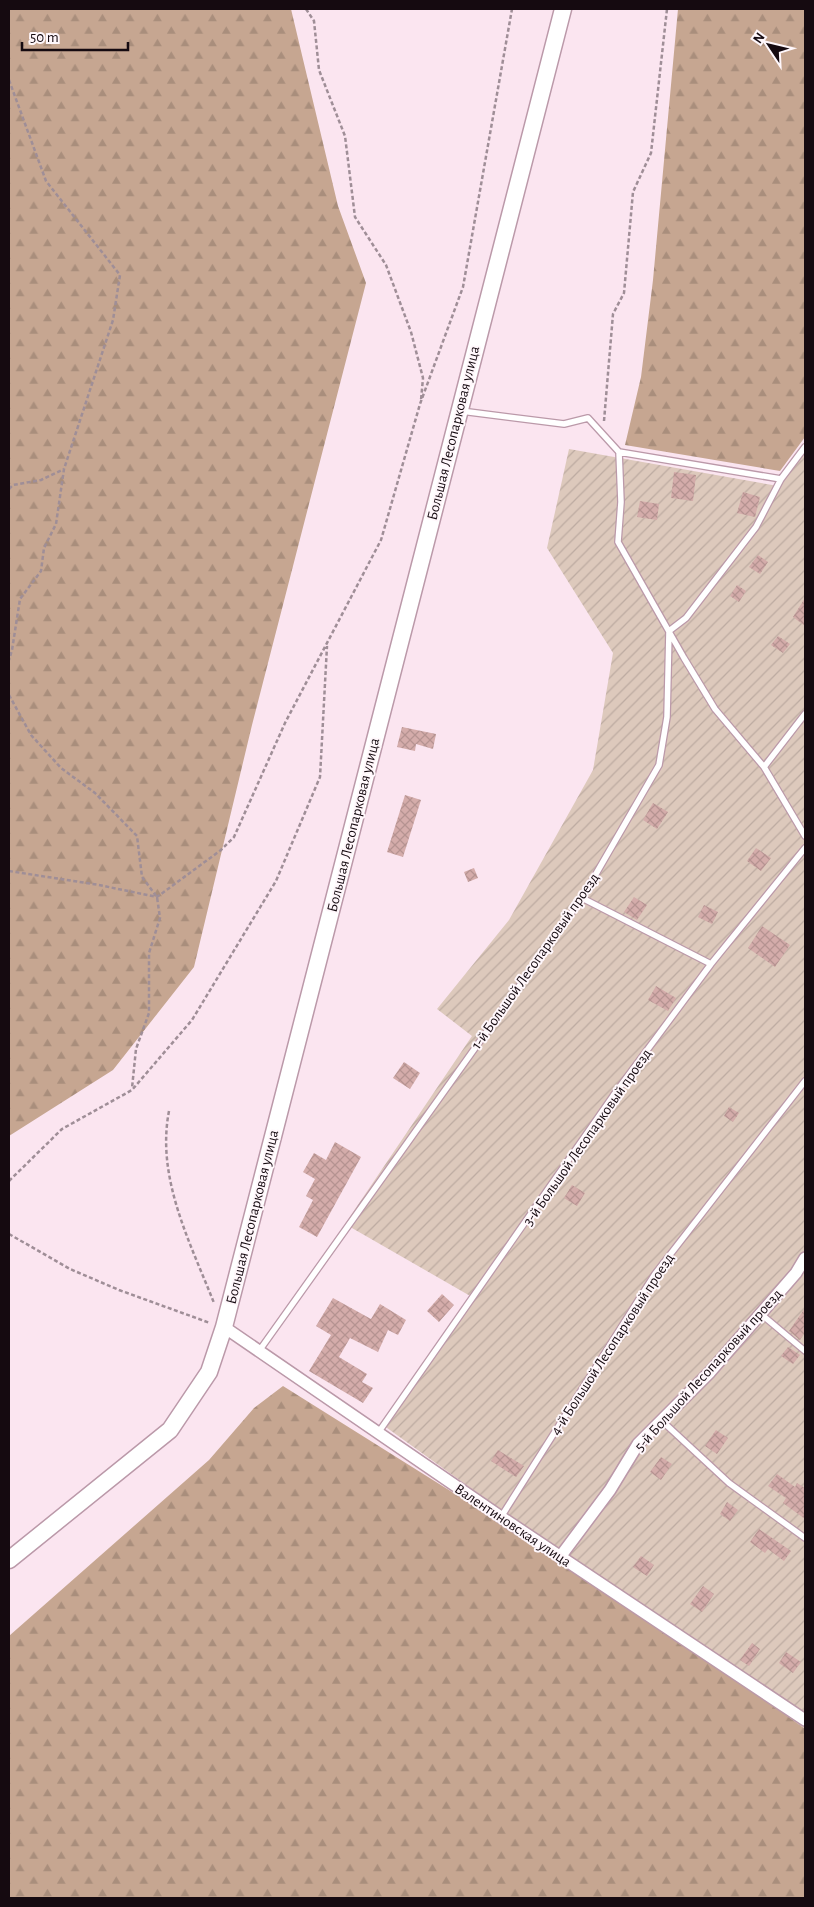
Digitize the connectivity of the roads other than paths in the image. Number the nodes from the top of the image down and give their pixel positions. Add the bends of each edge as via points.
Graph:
1 (563, 9) edge
2 (458, 410) junction
3 (805, 447) edge
4 (619, 452) junction
5 (782, 479) junction
6 (669, 631) junction
7 (805, 714) edge
8 (764, 767) junction
9 (805, 836) edge
10 (805, 848) edge
11 (582, 898) junction
12 (711, 964) junction
13 (805, 1081) edge
14 (805, 1258) edge
15 (760, 1314) junction
16 (224, 1328) junction
17 (258, 1351) junction
18 (805, 1351) edge
19 (661, 1420) junction
20 (378, 1434) junction
21 (501, 1518) junction
22 (805, 1538) edge
23 (560, 1557) junction
24 (9, 1560) edge
25 (805, 1720) edge

1 - 2 main road, Большая Лесопарковая улица
2 - 4 lane via 564,424 588,418
2 - 16 main road, Большая Лесопарковая улица
3 - 5 lane
4 - 5 lane
4 - 6 lane via 622,502 618,542
5 - 6 lane via 756,527 686,618
6 - 8 lane via 716,709
6 - 11 lane, 1-й Большой Лесопарковый проезд via 667,717 660,765
7 - 8 lane
8 - 9 lane
10 - 12 lane, 3-й Большой Лесопарковый проезд
11 - 12 lane
11 - 17 lane, 1-й Большой Лесопарковый проезд
12 - 20 lane, 3-й Большой Лесопарковый проезд via 613,1096
13 - 21 lane, 4-й Большой Лесопарковый проезд via 654,1274
14 - 15 street, 5-й Большой Лесопарковый проезд
15 - 18 lane
15 - 19 street, 5-й Большой Лесопарковый проезд via 710,1372
16 - 17 street, Валентиновская улица
16 - 24 main road, Большая Лесопарковая улица via 209,1372 170,1430
17 - 20 street, Валентиновская улица
19 - 22 lane via 728,1483
19 - 23 street, 5-й Большой Лесопарковый проезд via 638,1444 610,1490
20 - 21 street, Валентиновская улица
21 - 23 street, Валентиновская улица
23 - 25 street, Валентиновская улица

